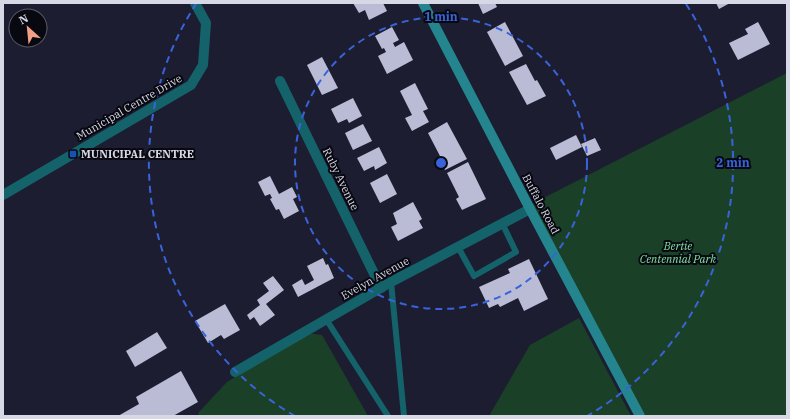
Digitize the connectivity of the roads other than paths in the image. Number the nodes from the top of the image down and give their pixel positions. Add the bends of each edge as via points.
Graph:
1 (195, 3) edge
2 (423, 3) edge
3 (280, 81) dead end
4 (3, 195) edge
5 (530, 209) junction
6 (502, 224) junction
7 (458, 247) junction
8 (391, 282) junction
9 (381, 288) junction
10 (326, 319) junction
11 (235, 372) dead end
12 (388, 416) edge
13 (404, 416) edge
14 (640, 416) edge

1 - 4 street, Municipal Centre Drive via 206,23 203,65 191,85
2 - 5 street, Buffalo Road
3 - 9 street, Ruby Avenue
5 - 6 street, Evelyn Avenue
5 - 14 street, Buffalo Road
6 - 7 street, Evelyn Avenue
6 - 7 lane via 516,252 474,276
7 - 8 street, Evelyn Avenue
8 - 9 street, Evelyn Avenue
8 - 13 lane
9 - 10 street, Evelyn Avenue
10 - 11 street, Evelyn Avenue
10 - 12 lane

